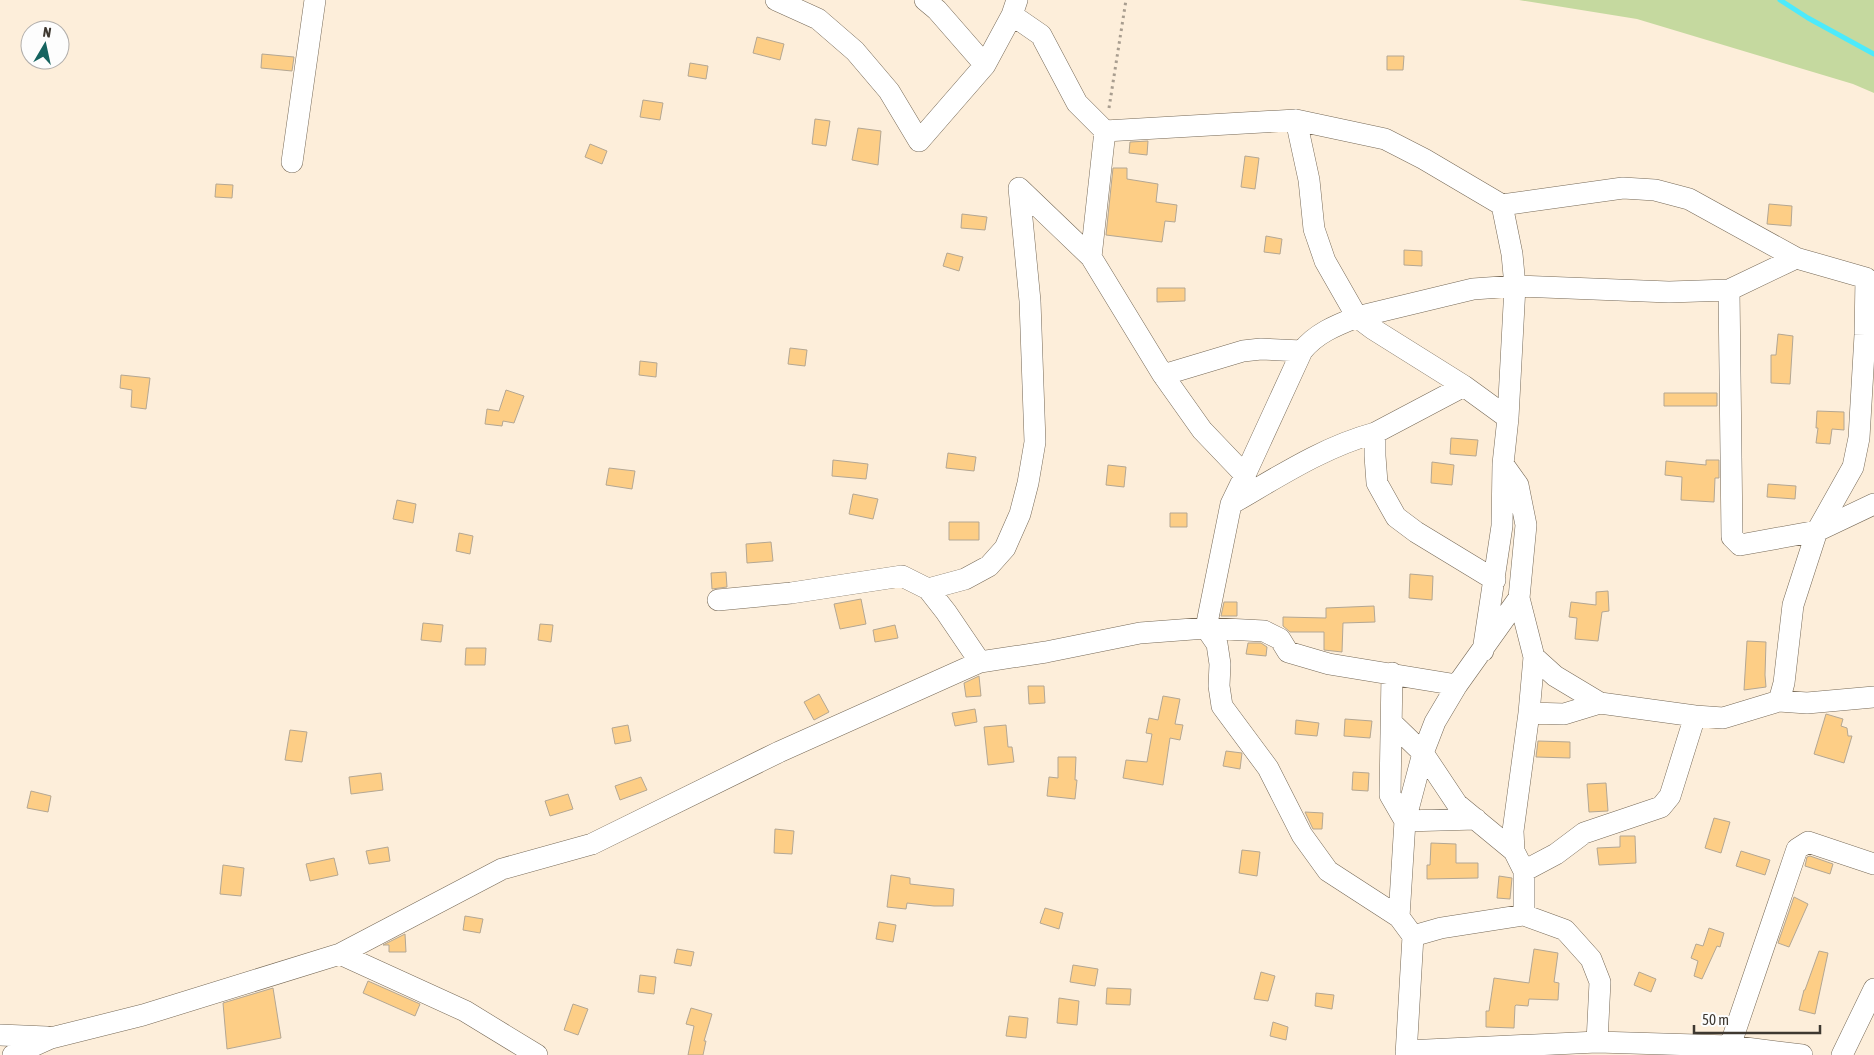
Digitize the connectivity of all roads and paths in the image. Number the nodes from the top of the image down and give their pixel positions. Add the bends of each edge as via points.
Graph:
1 (315, 0) edge
2 (776, 0) edge
3 (925, 0) edge
4 (1126, 0) edge
5 (1015, 7) edge
6 (984, 65) junction
7 (1296, 120) junction
8 (1105, 131) junction
9 (292, 162) dead end
10 (1502, 205) junction
11 (1091, 257) junction
12 (1796, 258) junction
13 (1870, 275) edge
14 (1515, 286) junction
15 (1729, 290) junction
16 (1357, 317) junction
17 (1302, 351) junction
18 (1163, 375) junction
19 (1464, 386) junction
20 (1508, 418) junction
21 (1375, 433) junction
22 (1503, 464) junction
23 (1245, 475) junction
24 (1232, 504) junction
25 (1874, 504) edge
26 (1817, 530) junction
27 (1495, 580) junction
28 (928, 589) junction
29 (1519, 598) junction
30 (718, 600) dead end
31 (1206, 628) junction
32 (1483, 651) junction
33 (1534, 657) junction
34 (980, 662) junction
35 (1392, 673) junction
36 (1457, 685) junction
37 (1874, 697) edge
38 (1779, 701) junction
39 (1600, 703) junction
40 (1529, 713) junction
41 (1695, 716) junction
42 (1392, 723) junction
43 (1423, 753) junction
44 (1476, 819) junction
45 (1405, 821) junction
46 (1514, 851) junction
47 (1874, 864) edge
48 (1524, 871) junction
49 (1524, 916) junction
50 (1399, 917) junction
51 (1413, 936) junction
52 (340, 954) junction
53 (1874, 989) edge
54 (0, 1035) edge
55 (52, 1038) junction
56 (1597, 1042) junction
57 (1730, 1046) junction
58 (1406, 1053) edge
59 (1848, 1053) edge
60 (13, 1055) edge
61 (537, 1055) edge
62 (1802, 1055) edge

1 - 9 street
2 - 6 street via 818,20 855,51 889,91 919,141
3 - 6 street
4 - 8 path
5 - 6 street
5 - 8 street via 1041,35 1077,103
7 - 8 street
7 - 10 street via 1385,139
7 - 16 street via 1309,180 1314,229 1325,261
8 - 11 street
10 - 12 street via 1623,188 1655,190 1689,199
10 - 14 street
11 - 18 street
11 - 28 street via 1019,188 1030,301 1034,402 1035,442 1028,483 1020,514 1005,548 989,566 965,579
12 - 13 street
12 - 15 street
13 - 26 street via 1859,438 1853,467
14 - 15 street via 1669,292
14 - 16 street via 1473,289
14 - 20 street
15 - 26 street via 1732,537 1740,545
16 - 17 street via 1310,340
16 - 19 street
17 - 18 street via 1244,351
17 - 23 street
18 - 23 street via 1202,430
19 - 20 street
19 - 21 street
20 - 22 street
21 - 24 street via 1315,456
21 - 27 street via 1378,483 1396,517
22 - 27 street via 1502,526
22 - 29 street via 1518,485 1526,525
23 - 24 street
24 - 31 street
25 - 26 street
26 - 38 street via 1794,605
27 - 32 street
28 - 30 street via 902,576
28 - 34 street
29 - 32 street
29 - 33 street
31 - 34 street via 1140,633
31 - 35 street via 1264,631 1280,639 1288,652 1328,664
31 - 50 street via 1217,644 1222,706 1268,768 1302,835 1328,871
32 - 36 street
33 - 39 street via 1555,676
33 - 40 street
34 - 52 street via 779,752 592,844 502,869
35 - 36 street
35 - 42 street
36 - 43 street via 1435,722
37 - 38 street via 1807,703
38 - 41 street via 1723,718
39 - 40 street via 1564,714
39 - 41 street
40 - 46 street via 1513,831
41 - 48 street via 1670,796 1661,807 1584,833 1556,854
42 - 43 street
42 - 45 street via 1390,795
43 - 44 street via 1457,804
43 - 45 street
44 - 45 street
44 - 46 street
45 - 50 street
46 - 48 street
47 - 57 street via 1808,842 1797,848
48 - 49 street
49 - 51 street via 1441,928
49 - 56 street via 1565,930 1591,959 1600,982
50 - 51 street
51 - 58 street
52 - 55 street via 143,1015
52 - 61 street via 464,1011
53 - 59 street
54 - 55 street
55 - 60 street
56 - 57 street
56 - 58 street
57 - 62 street

